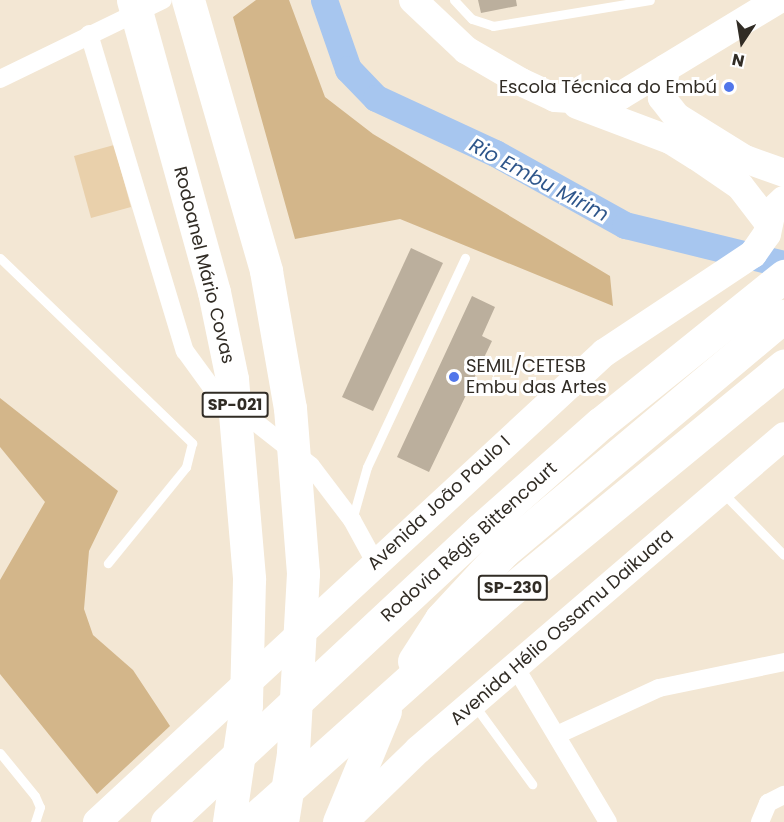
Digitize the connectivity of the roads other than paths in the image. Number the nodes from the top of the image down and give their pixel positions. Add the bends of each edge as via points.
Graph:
1 (133, 0) edge
2 (163, 0) edge
3 (188, 0) edge
4 (413, 0) edge
5 (454, 0) edge
6 (651, 0) edge
7 (778, 0) edge
8 (89, 34) junction
9 (666, 68) junction
10 (0, 79) edge
11 (555, 98) junction
12 (784, 173) edge
13 (757, 246) edge
14 (0, 258) edge
15 (465, 258) dead end
16 (784, 276) edge
17 (776, 321) edge
18 (784, 366) edge
19 (784, 436) edge
20 (721, 490) junction
21 (352, 520) junction
22 (784, 555) edge
23 (375, 562) junction
24 (108, 563) dead end
25 (784, 662) edge
26 (517, 670) junction
27 (474, 704) junction
28 (559, 734) junction
29 (0, 753) edge
30 (532, 784) dead end
31 (784, 795) edge
32 (35, 822) edge
33 (97, 822) edge
34 (167, 822) edge
35 (229, 822) edge
36 (251, 822) edge
37 (282, 822) edge
38 (339, 822) edge
39 (344, 822) edge
40 (608, 822) edge
41 (760, 822) edge

1 - 35 highway, Rodoanel Mário Covas / SP-021 via 214,292 232,379 249,579 246,705
2 - 8 street
3 - 37 highway, SP-021 via 266,271 291,408 303,573 293,754
4 - 11 main road via 466,50
5 - 6 lane via 472,19 493,26
7 - 9 main road
8 - 10 street
8 - 21 street via 184,351 212,388 311,466
9 - 11 main road via 602,101
9 - 12 main road via 662,98 677,117 745,159
11 - 13 main road via 670,140 740,186
13 - 17 main road
13 - 23 main road, Avenida João Paulo I via 712,282 603,353
14 - 24 lane via 192,443 186,467
15 - 21 lane via 368,467
16 - 34 highway, Rodovia Régis Bittencourt via 718,326 480,529
17 - 38 highway via 504,551 441,619 397,686
18 - 36 highway, SP-230 via 506,594
19 - 20 main road, Avenida Hélio Ossamu Daikuara
20 - 22 lane
20 - 26 main road, Avenida Hélio Ossamu Daikuara
21 - 23 street
23 - 33 main road, Avenida João Paulo I
25 - 28 street via 659,688
26 - 27 main road, Avenida Hélio Ossamu Daikuara
26 - 28 street
27 - 30 lane
27 - 39 main road, Avenida Hélio Ossamu Daikuara
28 - 40 street
29 - 32 lane via 35,796 40,807
31 - 41 street via 768,803

